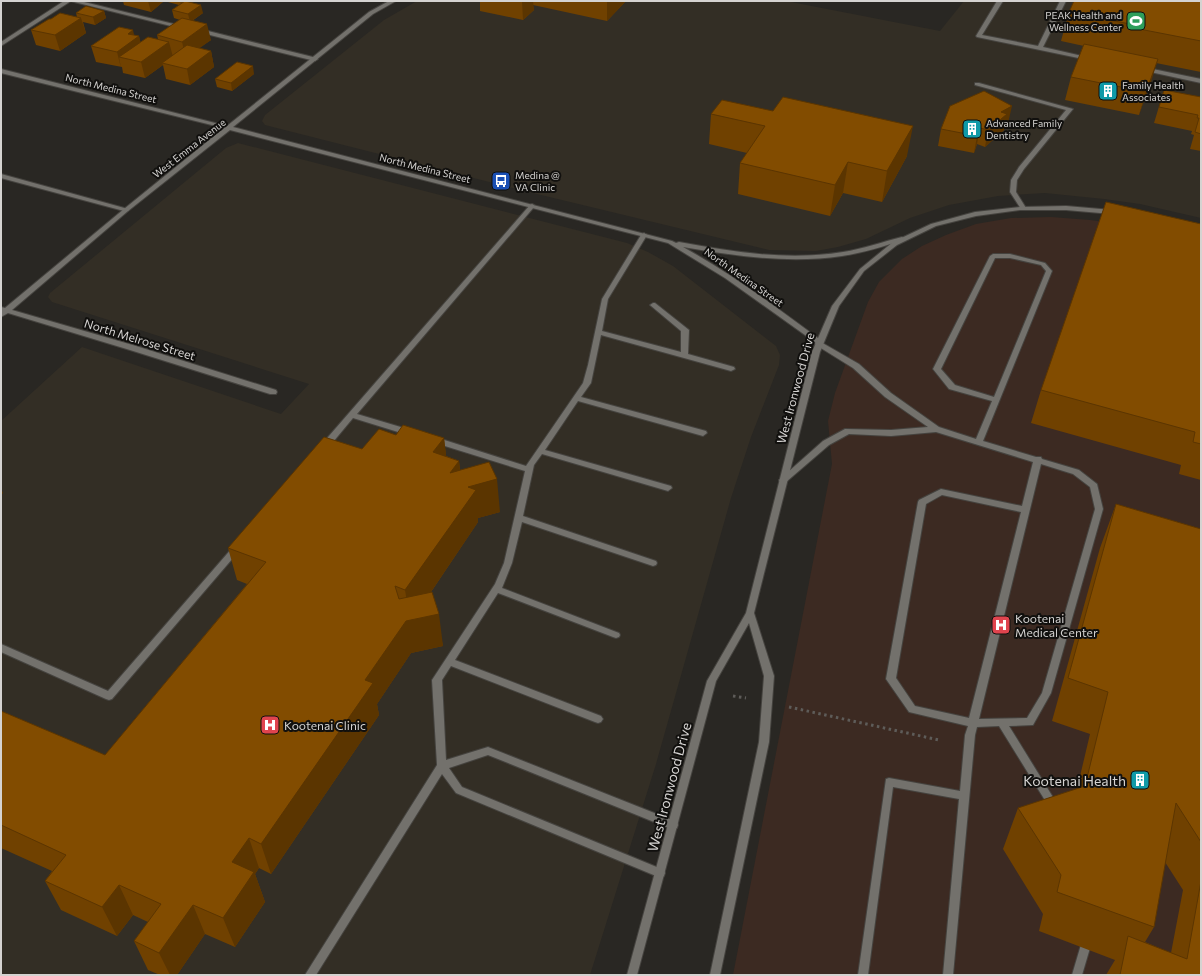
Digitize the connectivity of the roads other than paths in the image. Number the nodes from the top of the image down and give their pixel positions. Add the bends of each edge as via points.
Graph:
1 (68, 1) edge
2 (72, 1) edge
3 (393, 1) edge
4 (1000, 1) edge
5 (1063, 1) edge
6 (186, 28) edge
7 (194, 30) edge
8 (1, 44) edge
9 (1040, 48) junction
10 (315, 59) junction
11 (1094, 59) edge
12 (1140, 68) edge
13 (1, 71) edge
14 (1201, 80) edge
15 (977, 84) dead end
16 (230, 128) junction
17 (1, 176) edge
18 (532, 206) junction
19 (1023, 208) junction
20 (126, 210) junction
21 (1120, 214) edge
22 (644, 235) junction
23 (902, 239) junction
24 (670, 242) junction
25 (653, 305) dead end
26 (3, 312) edge
27 (599, 332) junction
28 (819, 343) junction
29 (684, 355) junction
30 (730, 369) dead end
31 (273, 392) dead end
32 (576, 398) junction
33 (996, 400) junction
34 (352, 415) junction
35 (936, 429) junction
36 (703, 433) dead end
37 (979, 442) junction
38 (321, 451) edge
39 (540, 451) junction
40 (1038, 459) junction
41 (529, 470) junction
42 (783, 480) junction
43 (668, 488) dead end
44 (1025, 510) junction
45 (519, 518) junction
46 (244, 540) edge
47 (653, 563) dead end
48 (496, 589) junction
49 (750, 613) junction
50 (616, 635) dead end
51 (1, 648) edge
52 (449, 662) junction
53 (598, 719) dead end
54 (973, 723) junction
55 (1002, 723) junction
56 (442, 766) junction
57 (965, 796) junction
58 (1059, 814) edge
59 (673, 825) junction
60 (660, 873) junction
61 (1085, 948) dead end
62 (310, 975) edge
63 (632, 975) edge
64 (715, 975) edge
65 (863, 975) edge
66 (948, 975) edge
67 (1077, 975) edge

1 - 8 street
2 - 6 street
3 - 10 street, West Emma Avenue via 371,13
4 - 9 street via 979,36
5 - 9 street
7 - 10 street
9 - 11 street
10 - 16 street, West Emma Avenue
12 - 14 street
13 - 16 street, North Medina Street
15 - 19 street via 1070,109 1014,180 1013,192
16 - 18 street, North Medina Street
16 - 20 street, West Emma Avenue
17 - 20 street
18 - 22 street, North Medina Street
18 - 34 street
19 - 21 street, West Ironwood Drive via 1082,209
19 - 23 street, West Ironwood Drive via 980,212 952,219 927,226
20 - 26 street, West Emma Avenue
22 - 24 street, North Medina Street
22 - 27 street via 606,299
23 - 24 street via 843,254 804,257 750,255
23 - 28 street, West Ironwood Drive via 877,256 846,290 833,310
24 - 28 street, North Medina Street via 735,280
25 - 29 street via 685,330
26 - 31 street, North Melrose Street via 133,348
27 - 29 street
27 - 32 street via 586,383
28 - 35 street, North Medina Street via 856,366 888,395
28 - 42 street, West Ironwood Drive
29 - 30 street
32 - 36 street
32 - 39 street
33 - 33 street via 1049,271 1043,264 1010,256 993,256 937,369 952,387
33 - 37 street
34 - 38 street
34 - 41 street
35 - 37 street
35 - 42 street via 891,433 848,431 826,443
37 - 40 street
39 - 41 street
39 - 43 street
40 - 44 street
40 - 55 street via 1076,472 1094,486 1099,509 1046,693 1030,722
41 - 45 street
42 - 49 street, West Ironwood Drive
44 - 54 street
44 - 54 street via 941,492 922,502 891,679 912,709
45 - 47 street
45 - 48 street via 508,563
46 - 51 street via 109,696
48 - 50 street
48 - 52 street
49 - 59 street, West Ironwood Drive via 712,681
49 - 64 street via 769,676 764,742
52 - 53 street
52 - 56 street via 437,680
54 - 55 street
54 - 57 street
55 - 58 street
56 - 59 street via 488,752
56 - 60 street via 460,790
56 - 62 street
57 - 65 street via 889,782
57 - 66 street
59 - 60 street, West Ironwood Drive
60 - 63 street, West Ironwood Drive
61 - 67 street

